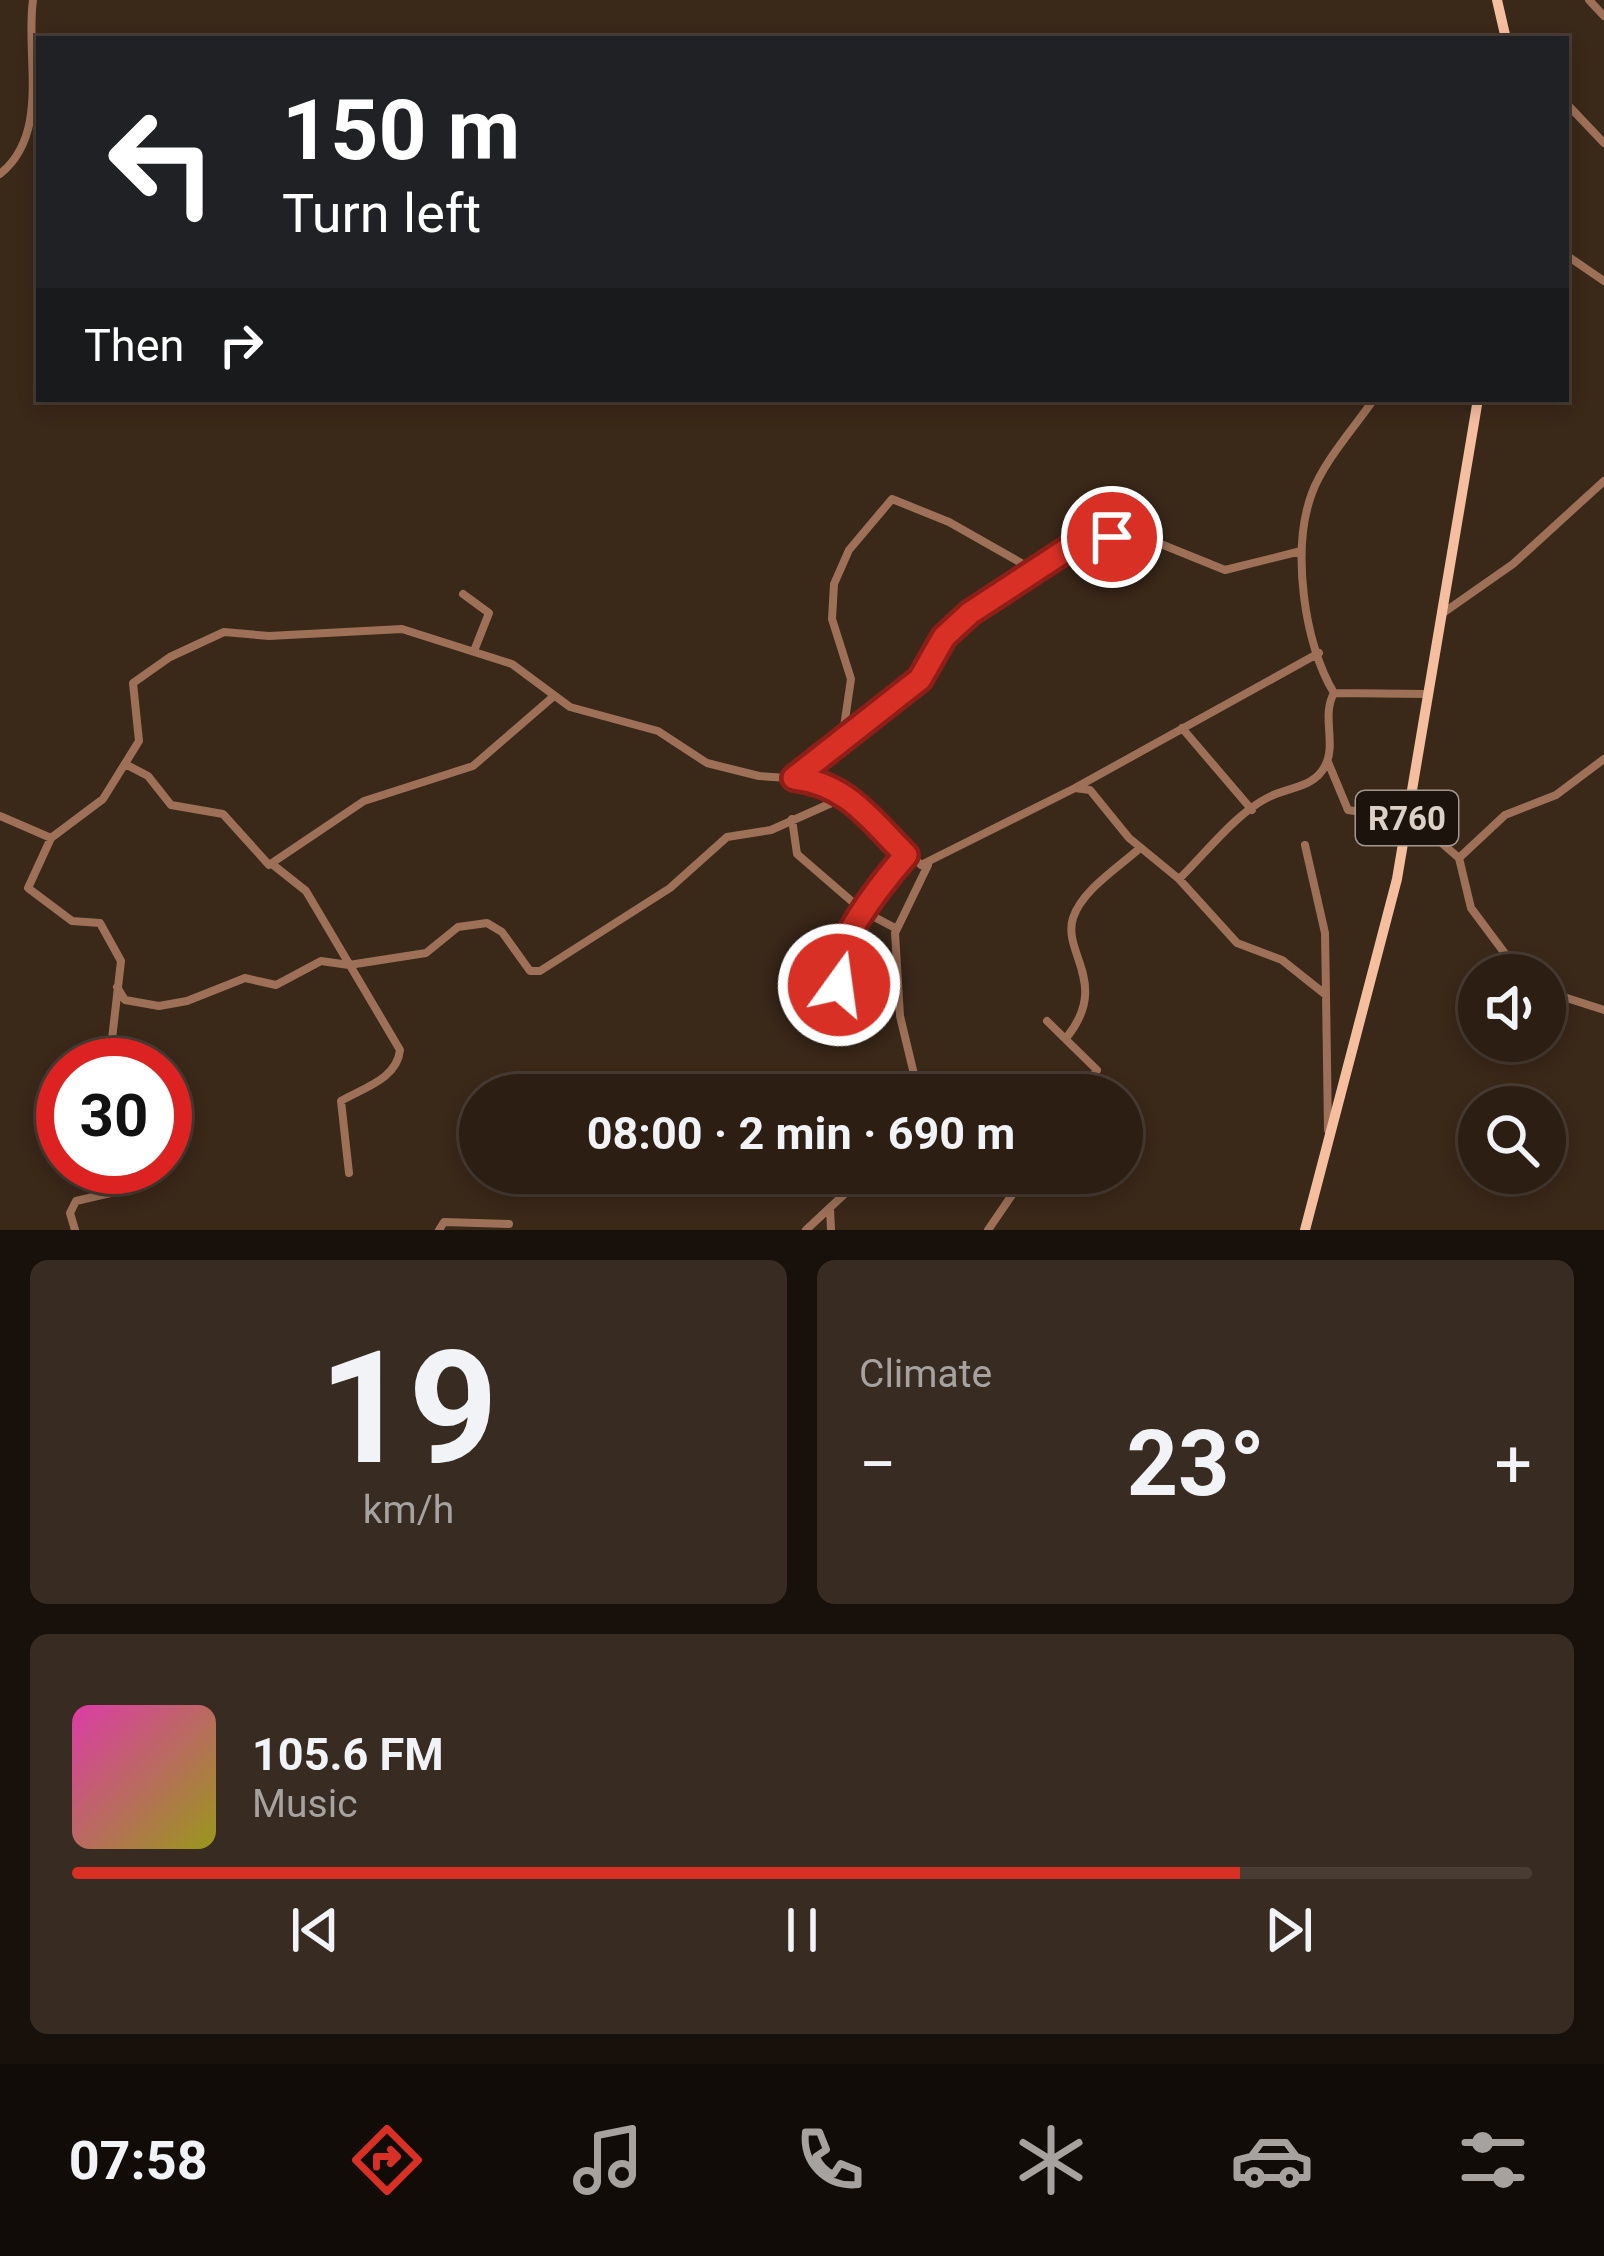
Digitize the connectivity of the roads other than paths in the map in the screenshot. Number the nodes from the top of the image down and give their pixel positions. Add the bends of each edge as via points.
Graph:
1 (33, 0) edge
2 (1497, 0) edge
3 (1589, 0) edge
4 (1604, 16) edge
5 (1505, 36) edge
6 (1569, 105) edge
7 (1604, 143) edge
8 (0, 174) edge
9 (1569, 257) edge
10 (1604, 281) edge
11 (1372, 402) edge
12 (1477, 402) edge
13 (1604, 481) edge
14 (1301, 551) junction
15 (1037, 572) junction
16 (463, 594) dead end
17 (1440, 614) junction
18 (474, 651) junction
19 (1319, 653) junction
20 (1334, 693) junction
21 (1426, 694) junction
22 (554, 695) junction
23 (1182, 728) junction
24 (842, 741) junction
25 (1604, 759) edge
26 (1328, 763) junction
27 (125, 764) junction
28 (794, 778) junction
29 (1075, 788) junction
30 (847, 796) junction
31 (1252, 810) junction
32 (0, 816) edge
33 (1407, 818) junction
34 (792, 819) junction
35 (51, 838) junction
36 (1305, 844) dead end
37 (1140, 848) junction
38 (906, 855) junction
39 (1460, 858) junction
40 (929, 863) junction
41 (272, 864) junction
42 (1179, 879) junction
43 (863, 911) junction
44 (895, 928) junction
45 (1505, 954) edge
46 (349, 965) junction
47 (898, 980) junction
48 (117, 987) junction
49 (1326, 994) junction
50 (1566, 998) edge
51 (125, 1000) junction
52 (113, 1009) junction
53 (1604, 1010) edge
54 (1048, 1021) dead end
55 (1067, 1037) junction
56 (111, 1038) edge
57 (914, 1074) edge
58 (1094, 1074) edge
59 (1328, 1132) junction
60 (349, 1173) dead end
61 (107, 1194) edge
62 (845, 1194) edge
63 (1013, 1194) edge
64 (830, 1208) junction
65 (509, 1225) dead end
66 (75, 1230) edge
67 (439, 1230) edge
68 (806, 1230) edge
69 (831, 1230) edge
70 (988, 1230) edge
71 (1305, 1230) edge

1 - 8 street via 26,136
2 - 5 main road
3 - 4 street
6 - 7 street
9 - 10 street
11 - 14 street via 1312,491
12 - 17 main road, R760
13 - 17 street via 1513,564
14 - 15 street via 1225,569 1141,536 1091,538
14 - 19 street via 1306,618
15 - 24 street via 970,613 944,637 920,679
15 - 24 street via 892,499 849,550 834,584 832,620 850,679
16 - 18 street via 489,613
17 - 21 main road, R760
18 - 22 street via 512,664
18 - 27 street via 391,627 224,632 133,683 139,741
19 - 20 street
19 - 23 street
20 - 21 street
20 - 26 street
21 - 33 main road, R760
22 - 28 street via 668,736 724,769
22 - 41 street via 473,766 364,801
23 - 29 street
23 - 31 street
24 - 28 street
25 - 39 street via 1556,795 1505,815
26 - 31 street
26 - 33 street via 1348,810
27 - 35 street via 104,799
27 - 41 street via 148,776 171,805 223,814
28 - 30 street
29 - 37 street via 1099,796
29 - 40 street
30 - 34 street
30 - 38 street
31 - 42 street
32 - 35 street
33 - 39 street
33 - 59 main road, R760 via 1381,946
34 - 43 street via 796,854
34 - 46 street via 727,837 670,888 540,971 527,969 488,922 458,928 436,950
35 - 48 street via 28,887 72,921 102,925 121,961
36 - 49 street via 1325,933
37 - 42 street
37 - 55 street via 1075,914 1085,994
38 - 40 street
38 - 43 street
39 - 45 street via 1471,908
40 - 44 street
41 - 46 street via 306,891
42 - 49 street via 1237,943 1282,960
43 - 44 street
43 - 47 street via 836,983
44 - 47 street
46 - 51 street via 321,961 276,985 236,978 159,1006
46 - 60 street via 400,1050 388,1075 340,1101
47 - 57 street
48 - 51 street
48 - 52 street
49 - 59 street
50 - 53 street
51 - 52 street
52 - 56 street
54 - 55 street
55 - 58 street
59 - 71 main road, R760
61 - 66 street via 76,1202
62 - 64 street
63 - 70 street
64 - 68 street
64 - 69 street
65 - 67 street via 444,1222

